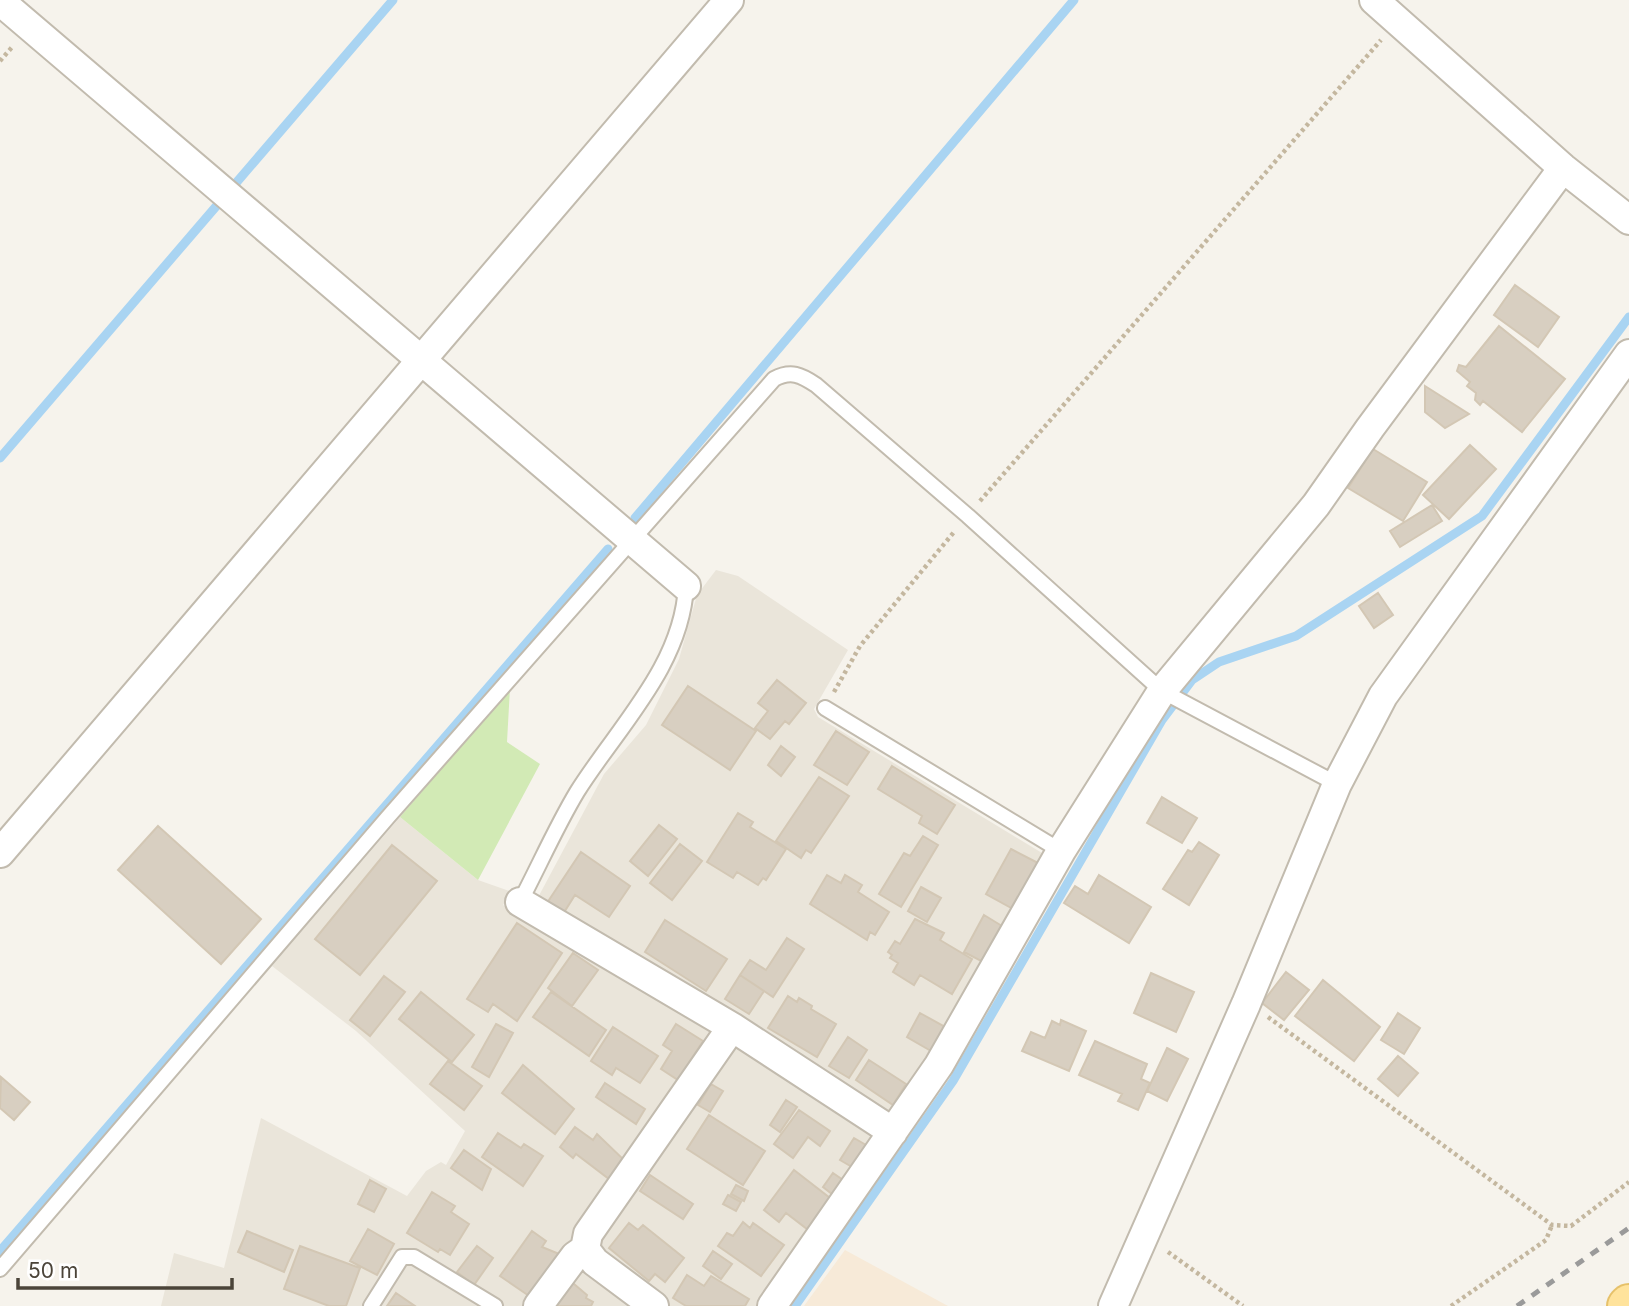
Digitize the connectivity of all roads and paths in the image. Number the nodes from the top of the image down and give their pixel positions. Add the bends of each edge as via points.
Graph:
1 (729, 0) edge
2 (1374, 0) edge
3 (0, 1) edge
4 (1398, 21) junction
5 (1563, 168) junction
6 (1629, 220) edge
7 (1629, 354) edge
8 (420, 361) junction
9 (968, 516) junction
10 (632, 543) junction
11 (685, 586) joint
12 (1162, 691) junction
13 (825, 708) joint
14 (1337, 783) junction
15 (1061, 851) junction
16 (0, 853) edge
17 (520, 902) joint
18 (1246, 1004) junction
19 (732, 1027) junction
20 (893, 1132) junction
21 (1629, 1182) edge
22 (1552, 1225) junction
23 (1142, 1239) junction
24 (585, 1249) junction
25 (0, 1269) edge
26 (370, 1306) edge
27 (495, 1306) edge
28 (538, 1306) edge
29 (654, 1306) edge
30 (772, 1306) edge
31 (1113, 1306) edge
32 (1243, 1306) edge
33 (1451, 1306) edge

1 - 8 street
2 - 4 street
3 - 8 street
4 - 5 street
4 - 9 path
5 - 6 street
5 - 12 street via 1316,505
7 - 14 street via 1383,696
8 - 10 street
8 - 16 street
9 - 10 lane via 816,386 801,375 785,373 774,379
9 - 12 lane
9 - 13 path via 860,646
10 - 11 street
10 - 25 lane via 388,817
11 - 17 lane via 685,610 676,638 649,689 576,793
12 - 14 lane
12 - 15 street
13 - 15 lane
14 - 18 street
15 - 20 street via 939,1065
17 - 19 street
18 - 22 path
18 - 23 street
19 - 20 street
19 - 24 street via 588,1234
20 - 30 street
21 - 22 path via 1571,1226
22 - 33 path via 1546,1240
23 - 31 street
23 - 32 path
24 - 28 street
24 - 29 street via 595,1262
26 - 27 lane via 402,1257 414,1257

